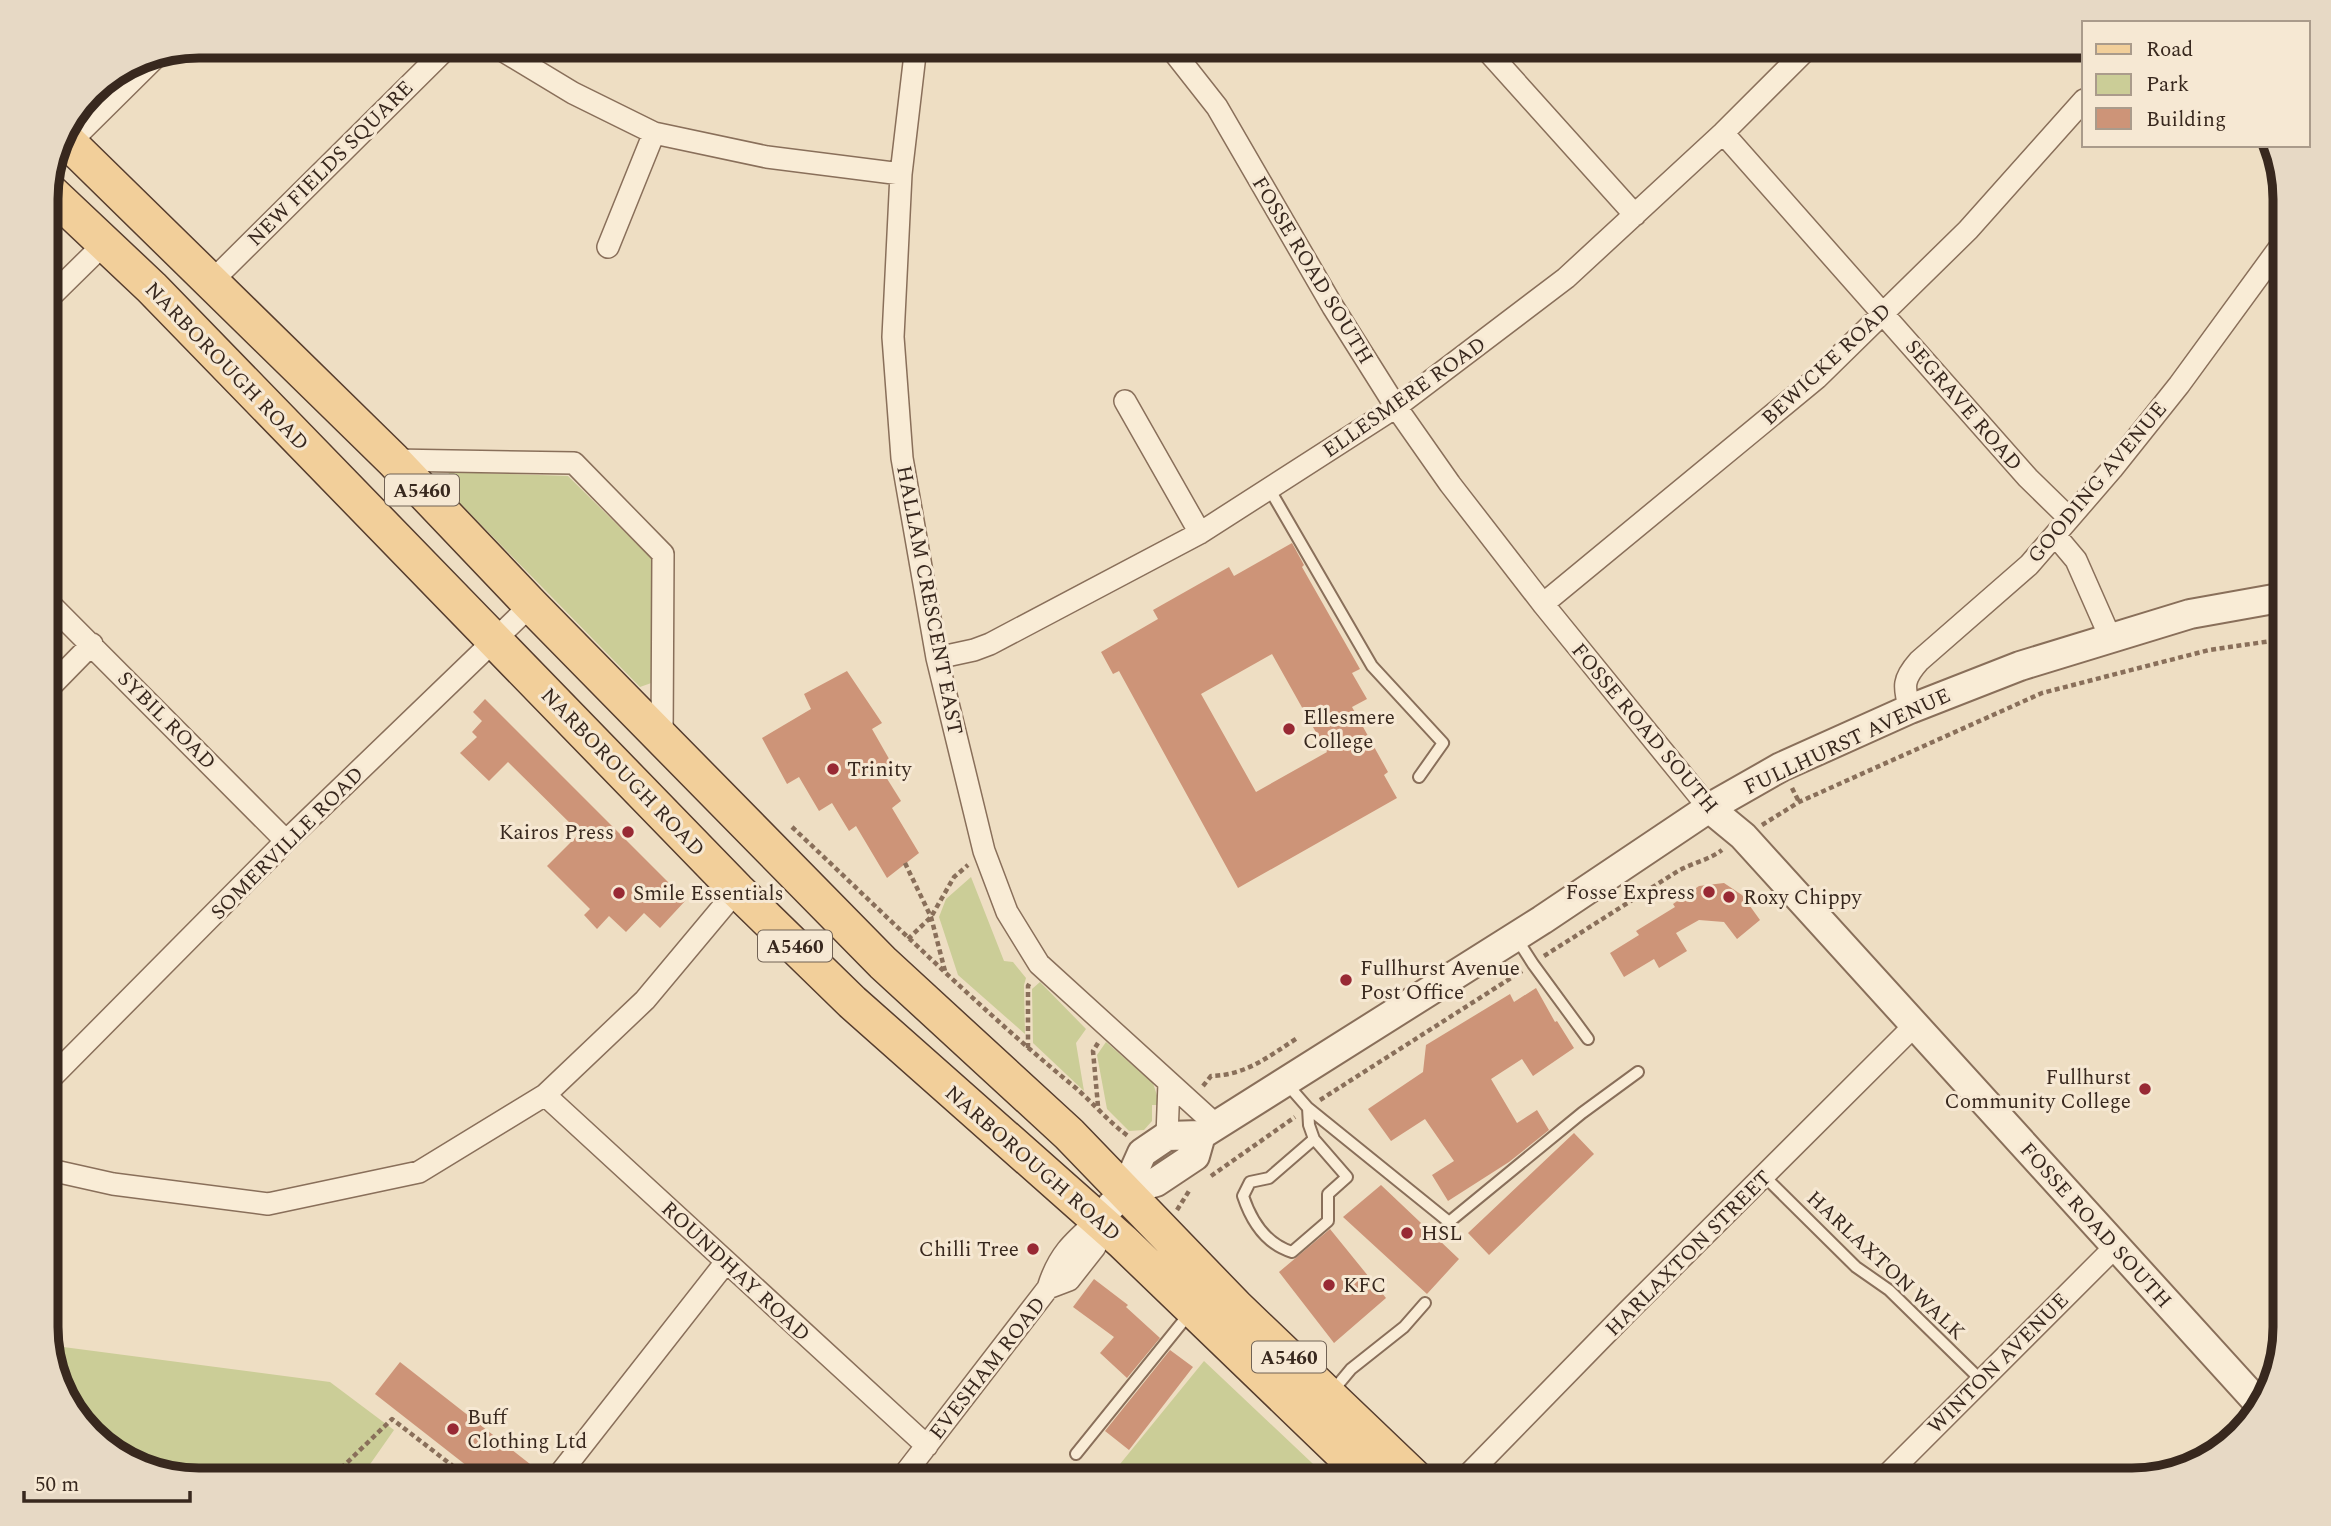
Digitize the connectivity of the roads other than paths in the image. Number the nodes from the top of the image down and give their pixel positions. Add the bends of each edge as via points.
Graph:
1 (437, 58) edge
2 (515, 58) edge
3 (915, 58) edge
4 (1179, 58) edge
5 (1494, 58) edge
6 (1797, 58) edge
7 (142, 69) edge
8 (2082, 102) edge
9 (74, 133) edge
10 (654, 133) junction
11 (1723, 133) junction
12 (66, 151) edge
13 (901, 174) junction
14 (58, 200) edge
15 (1636, 215) junction
16 (104, 244) junction
17 (608, 247) dead end
18 (2273, 258) edge
19 (211, 282) junction
20 (58, 290) edge
21 (1882, 313) junction
22 (1125, 401) dead end
23 (1396, 407) junction
24 (393, 460) junction
25 (1270, 489) junction
26 (2069, 518) junction
27 (1200, 533) junction
28 (2055, 535) junction
29 (2273, 599) edge
30 (1543, 604) junction
31 (531, 605) junction
32 (58, 611) edge
33 (2110, 637) junction
34 (495, 640) junction
35 (92, 644) junction
36 (937, 658) junction
37 (58, 679) edge
38 (1910, 709) junction
39 (662, 739) junction
40 (1419, 777) dead end
41 (1709, 808) junction
42 (286, 841) junction
43 (737, 890) junction
44 (1516, 936) junction
45 (1914, 1026) junction
46 (1588, 1039) dead end
47 (58, 1071) edge
48 (1638, 1072) dead end
49 (1286, 1082) junction
50 (1169, 1083) junction
51 (545, 1095) junction
52 (1308, 1108) junction
53 (1208, 1130) junction
54 (1167, 1136) junction
55 (1314, 1139) junction
56 (58, 1172) edge
57 (1765, 1177) junction
58 (1125, 1191) junction
59 (1098, 1220) junction
60 (2116, 1246) junction
61 (726, 1262) junction
62 (1425, 1303) dead end
63 (1193, 1310) junction
64 (1981, 1380) junction
65 (1329, 1395) junction
66 (2254, 1398) edge
67 (927, 1446) junction
68 (1076, 1454) dead end
69 (564, 1468) edge
70 (910, 1468) edge
71 (1358, 1468) edge
72 (1405, 1468) edge
73 (1475, 1468) edge
74 (1894, 1468) edge

1 - 19 street, NEW FIELDS SQUARE
2 - 10 street
3 - 13 street, HALLAM CRESCENT EAST
4 - 23 street, FOSSE ROAD SOUTH via 1216,107
5 - 15 street
6 - 11 street, ELLESMERE ROAD
7 - 9 street
8 - 21 street, BEWICKE ROAD via 1968,230
10 - 13 street via 767,157
10 - 17 street
11 - 15 street, ELLESMERE ROAD
11 - 21 street, SEGRAVE ROAD
12 - 19 main road, NARBOROUGH ROAD / A5460
13 - 36 street, HALLAM CRESCENT EAST via 892,337 902,457
14 - 16 main road, NARBOROUGH ROAD / A5460
15 - 23 street, ELLESMERE ROAD via 1566,278
16 - 20 street
16 - 34 main road, NARBOROUGH ROAD / A5460
18 - 26 street, GOODING AVENUE via 2179,385
19 - 24 main road, NARBOROUGH ROAD / A5460
21 - 26 street, SEGRAVE ROAD
21 - 30 street, BEWICKE ROAD via 1817,378
22 - 27 street
23 - 25 street, ELLESMERE ROAD
23 - 30 street, FOSSE ROAD SOUTH
24 - 31 main road, NARBOROUGH ROAD / A5460
24 - 39 street via 574,463 663,554
25 - 27 street, ELLESMERE ROAD
25 - 40 lane via 1372,666 1443,743
26 - 28 street, GOODING AVENUE
27 - 36 street, ELLESMERE ROAD via 990,644
28 - 33 street via 2076,560
28 - 38 street, GOODING AVENUE via 2029,565 1910,671 1904,691
29 - 33 street, FULLHURST AVENUE via 2190,614
30 - 41 street, FOSSE ROAD SOUTH
31 - 34 street, SOMERVILLE ROAD
31 - 39 main road, NARBOROUGH ROAD / A5460
32 - 35 street, SYBIL ROAD
33 - 38 street, FULLHURST AVENUE
34 - 42 street, SOMERVILLE ROAD
34 - 43 main road, NARBOROUGH ROAD / A5460
35 - 37 street
35 - 42 street, SYBIL ROAD
36 - 50 street, HALLAM CRESCENT EAST via 984,850 1007,912 1039,964
38 - 41 street, FULLHURST AVENUE via 1781,767
39 - 58 main road, NARBOROUGH ROAD / A5460 via 883,963
41 - 44 street, FULLHURST AVENUE
41 - 45 street, FOSSE ROAD SOUTH via 1742,836
42 - 47 street, SOMERVILLE ROAD
43 - 51 street via 645,1000
43 - 59 main road, NARBOROUGH ROAD / A5460 via 852,1002
44 - 46 lane
44 - 49 street, FULLHURST AVENUE
45 - 57 street, HARLAXTON STREET
45 - 60 street, FOSSE ROAD SOUTH
48 - 52 lane via 1449,1222
49 - 52 lane
49 - 53 street, FULLHURST AVENUE
50 - 53 street, HALLAM CRESCENT EAST via 1190,1101
50 - 54 street
51 - 56 street via 419,1172 268,1204 113,1184
51 - 61 street, ROUNDHAY ROAD
52 - 55 lane
53 - 54 street, FULLHURST AVENUE
53 - 58 street, FULLHURST AVENUE via 1195,1156 1156,1182
54 - 58 street, FULLHURST AVENUE via 1142,1153
55 - 55 lane via 1269,1178 1250,1182 1243,1196 1250,1215 1276,1247 1292,1252 1328,1221 1328,1194 1347,1177
57 - 64 lane, HARLAXTON WALK
57 - 73 street, HARLAXTON STREET
58 - 59 street, FULLHURST AVENUE
58 - 65 main road, NARBOROUGH ROAD / A5460 via 1236,1307
59 - 63 main road, NARBOROUGH ROAD / A5460
59 - 67 street, EVESHAM ROAD via 1072,1243 1054,1268 1048,1288
60 - 64 street, WINTON AVENUE
60 - 66 street, FOSSE ROAD SOUTH
61 - 67 street, ROUNDHAY ROAD
61 - 69 street
62 - 65 lane via 1404,1327 1350,1369
63 - 68 lane
63 - 71 main road, NARBOROUGH ROAD / A5460
64 - 74 street, WINTON AVENUE
65 - 72 main road, NARBOROUGH ROAD / A5460
67 - 70 street, EVESHAM ROAD

